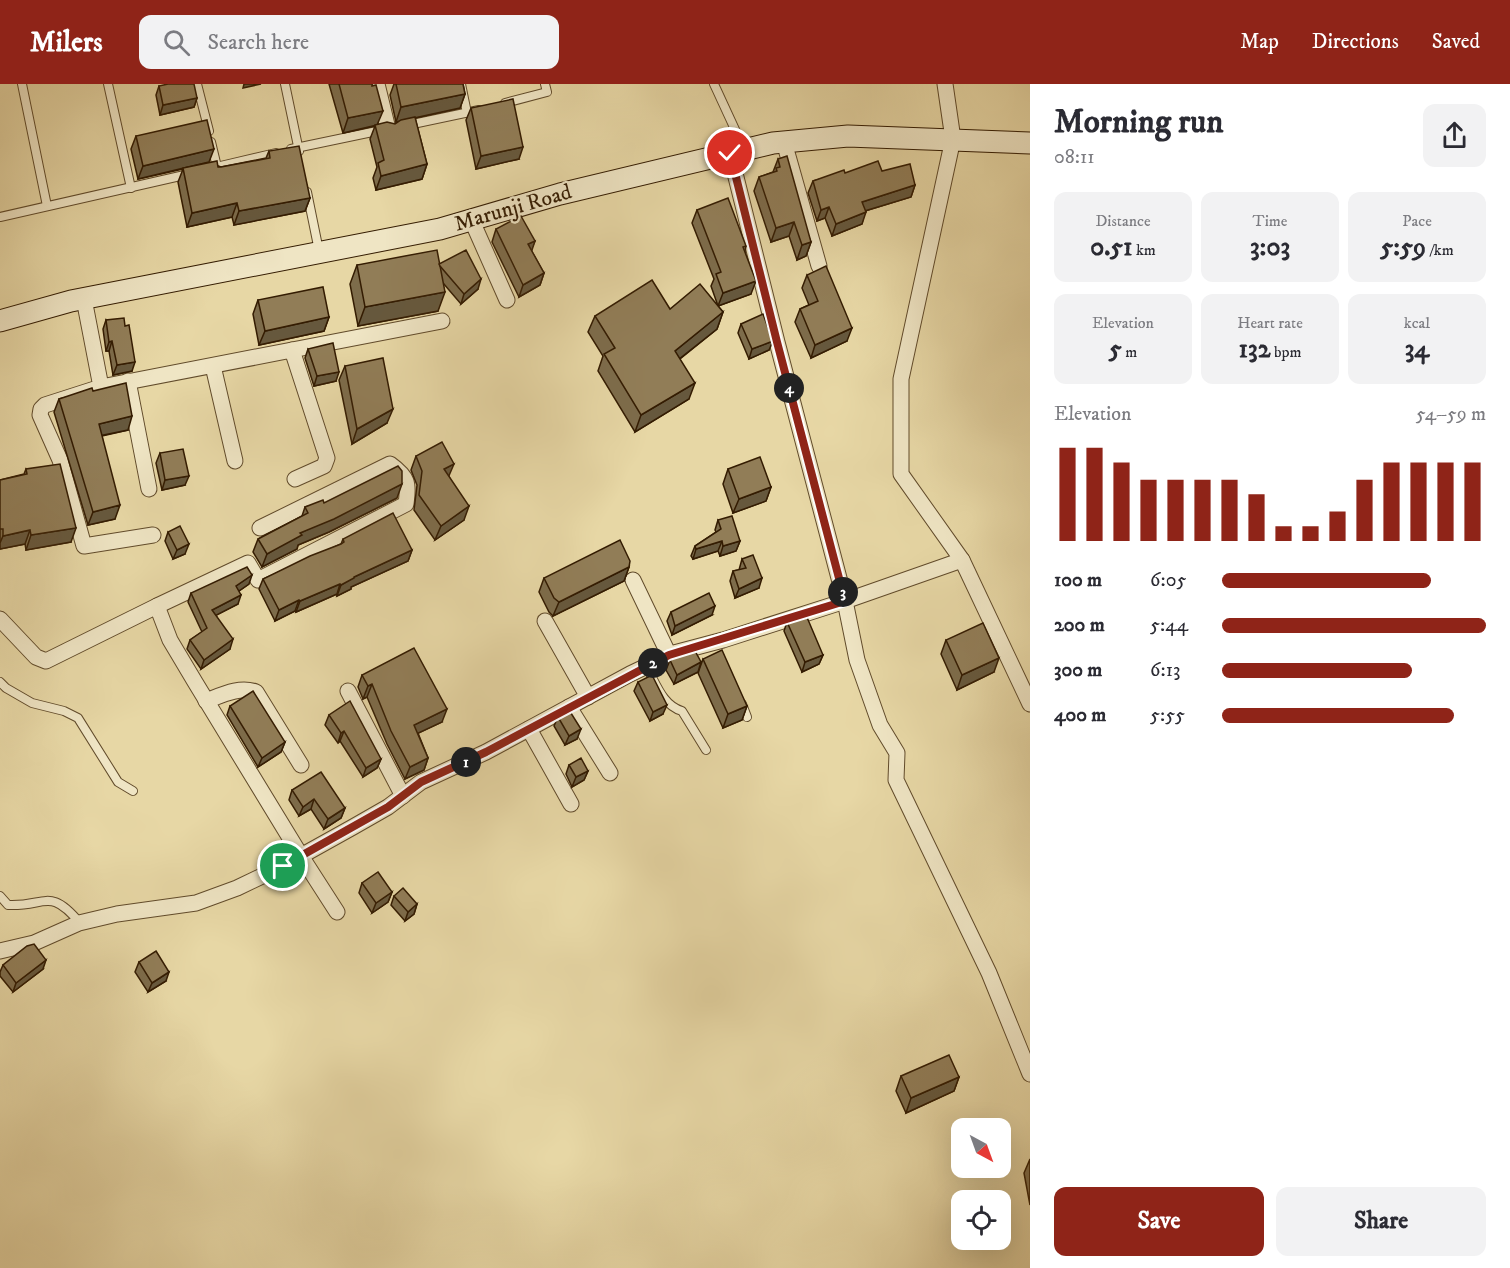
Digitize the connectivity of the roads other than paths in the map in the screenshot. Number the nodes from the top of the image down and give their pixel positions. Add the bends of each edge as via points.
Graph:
1 (22, 84) edge
2 (108, 84) edge
3 (197, 84) edge
4 (285, 84) edge
5 (377, 84) edge
6 (460, 84) edge
7 (545, 84) edge
8 (714, 84) edge
9 (945, 84) edge
10 (501, 104) edge
11 (490, 107) edge
12 (467, 113) junction
13 (388, 129) junction
14 (953, 139) junction
15 (784, 142) junction
16 (1030, 143) edge
17 (298, 148) junction
18 (737, 152) junction
19 (300, 159) edge
20 (217, 167) junction
21 (206, 170) edge
22 (196, 172) edge
23 (305, 183) edge
24 (131, 188) junction
25 (46, 206) junction
26 (0, 217) edge
27 (472, 220) junction
28 (320, 253) junction
29 (819, 266) edge
30 (84, 299) junction
31 (507, 300) dead end
32 (0, 321) edge
33 (442, 321) dead end
34 (292, 350) junction
35 (213, 366) junction
36 (128, 381) junction
37 (101, 387) junction
38 (235, 461) dead end
39 (295, 479) dead end
40 (149, 489) dead end
41 (260, 528) dead end
42 (153, 535) dead end
43 (962, 560) junction
44 (633, 580) dead end
45 (845, 601) junction
46 (157, 606) junction
47 (0, 618) edge
48 (545, 621) dead end
49 (669, 655) junction
50 (646, 666) junction
51 (0, 682) edge
52 (348, 691) dead end
53 (738, 695) edge
54 (588, 697) junction
55 (207, 701) junction
56 (1030, 704) edge
57 (569, 707) junction
58 (747, 717) edge
59 (529, 729) junction
60 (706, 750) dead end
61 (301, 765) dead end
62 (610, 773) dead end
63 (133, 791) dead end
64 (403, 796) junction
65 (571, 804) dead end
66 (301, 856) junction
67 (0, 896) edge
68 (337, 912) dead end
69 (80, 923) junction
70 (0, 951) edge
71 (1030, 1074) edge

1 - 25 lane
2 - 24 lane
3 - 20 lane
4 - 17 lane
5 - 13 street
6 - 12 lane
7 - 10 lane via 547,92
8 - 18 lane
9 - 14 street
11 - 12 lane
12 - 13 lane
13 - 17 lane
14 - 15 street, Marunji Road via 848,136
14 - 16 street, Marunji Road
14 - 43 street via 901,379 901,474
15 - 18 street, Marunji Road
15 - 29 street
17 - 19 lane
17 - 20 lane
18 - 27 street, Marunji Road via 560,194
18 - 45 street via 777,342
20 - 21 lane
22 - 24 lane
23 - 28 lane
24 - 25 lane
25 - 26 lane
27 - 28 street, Marunji Road
27 - 31 street
28 - 30 street, Marunji Road
30 - 32 street, Marunji Road
30 - 37 street
33 - 34 street
34 - 35 street
34 - 39 street via 327,458 324,466
35 - 36 street
35 - 38 street
36 - 37 street
36 - 40 street
37 - 42 street via 45,405 40,415 60,460 81,539 84,546
41 - 46 street via 390,464 400,471 408,485 406,504 258,580 248,563
43 - 45 street
43 - 56 street
44 - 49 street
45 - 49 street via 716,648
45 - 71 street via 857,660 880,724 897,753 896,780 989,973
46 - 47 street via 46,662 36,657
46 - 55 street via 170,640
48 - 54 street
49 - 50 street
50 - 54 street
50 - 60 lane via 667,703 682,711
51 - 63 lane via 32,703 78,718 118,782
52 - 64 street
53 - 58 lane
54 - 57 street
55 - 61 street via 237,690 256,692
55 - 66 street
57 - 59 street
57 - 62 street
59 - 64 street via 421,782
59 - 65 street
64 - 66 street
66 - 68 street
66 - 69 street via 237,888 196,903
67 - 69 lane via 8,905 18,906 44,899 56,901
69 - 70 street

